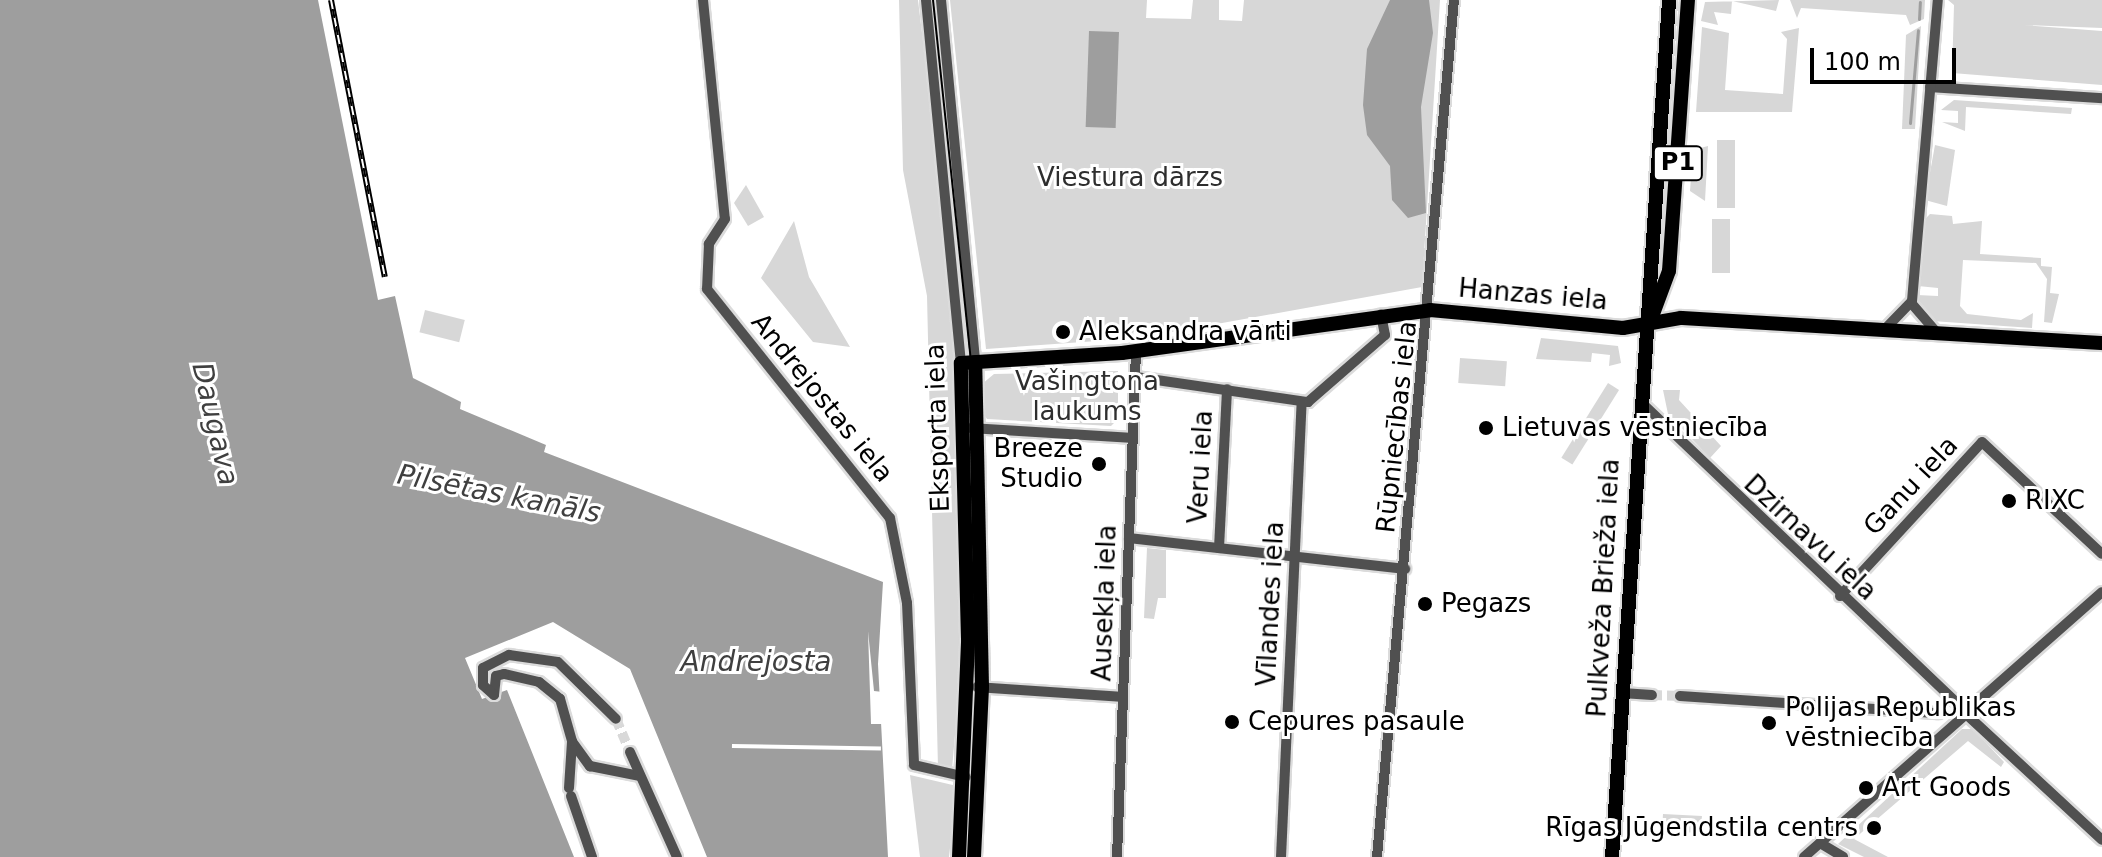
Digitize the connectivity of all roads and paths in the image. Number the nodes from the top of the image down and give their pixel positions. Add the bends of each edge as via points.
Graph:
1 (703, 0) edge
2 (926, 0) edge
3 (941, 0) edge
4 (1454, 0) edge
5 (1669, 0) edge
6 (1688, 0) edge
7 (1938, 0) edge
8 (1930, 87) junction
9 (2102, 98) edge
10 (1912, 304) junction
11 (1430, 310) junction
12 (1381, 314) junction
13 (1650, 322) junction
14 (1880, 330) junction
15 (1940, 333) junction
16 (2102, 343) edge
17 (1136, 351) junction
18 (968, 363) junction
19 (1136, 377) junction
20 (1227, 389) junction
21 (1302, 402) junction
22 (1643, 404) junction
23 (970, 428) junction
24 (1133, 438) junction
25 (1129, 538) junction
26 (1219, 548) junction
27 (2102, 554) edge
28 (1295, 557) junction
29 (1405, 569) junction
30 (2102, 592) edge
31 (1840, 596) junction
32 (974, 686) junction
33 (1622, 693) junction
34 (1652, 695) tunnel mouth
35 (1680, 696) tunnel mouth
36 (1123, 697) junction
37 (1950, 700) junction
38 (1938, 713) junction
39 (1966, 713) junction
40 (616, 719) tunnel mouth
41 (1949, 727) junction
42 (571, 737) junction
43 (630, 752) tunnel mouth
44 (639, 776) junction
45 (973, 777) junction
46 (2102, 840) edge
47 (1820, 843) junction
48 (669, 852) edge
49 (592, 857) edge
50 (677, 857) edge
51 (959, 857) edge
52 (974, 857) edge
53 (1117, 857) edge
54 (1281, 857) edge
55 (1377, 857) edge
56 (1612, 857) edge
57 (1804, 857) edge
58 (1843, 857) edge

1 - 45 street, Andrejostas iela via 725,219 709,245 707,289 890,518 907,603 914,765 926,773
2 - 18 street, Eksporta iela
3 - 18 street, Eksporta iela
4 - 11 street, Rūpniecības iela
5 - 13 main road, Pulkveža Brieža iela / P1 via 1646,289
6 - 13 main road, Pulkveža Brieža iela / P1 via 1669,271
7 - 8 street
8 - 9 street
8 - 10 street
10 - 14 street
10 - 15 street
11 - 12 main road, Hanzas iela
11 - 13 main road, Hanzas iela via 1623,328
11 - 29 street, Rūpniecības iela
12 - 17 main road, Hanzas iela
12 - 21 street via 1385,335
13 - 14 main road, Hanzas iela via 1681,318
13 - 22 main road, Pulkveža Brieža iela / P1
14 - 15 main road, Hanzas iela
15 - 16 main road, Hanzas iela
17 - 18 main road, Hanzas iela
17 - 19 street, Ausekļa iela
18 - 23 main road, Eksporta iela
19 - 20 street
19 - 24 street, Ausekļa iela
20 - 21 street
20 - 26 street, Veru iela
21 - 28 street, Vīlandes iela
22 - 31 street, Dzirnavu iela
22 - 33 main road, Pulkveža Brieža iela / P1
23 - 24 street
23 - 32 main road, Eksporta iela
24 - 25 street, Ausekļa iela
25 - 26 street
25 - 36 street, Ausekļa iela
26 - 28 street
27 - 31 street, Ganu iela via 1982,442
28 - 29 street
28 - 54 street, Vīlandes iela
29 - 55 street, Rūpniecības iela
30 - 39 street
31 - 37 street, Dzirnavu iela
32 - 36 street
32 - 45 main road, Eksporta iela
33 - 34 street
33 - 56 main road, Pulkveža Brieža iela / P1
35 - 38 street
36 - 53 street, Ausekļa iela
37 - 38 street
37 - 39 street, Dzirnavu iela
38 - 41 street
39 - 41 street
39 - 46 street, Dzirnavu iela
40 - 42 street via 558,662 509,655 483,668 483,685 494,695 496,676 504,674 551,690
41 - 47 street
42 - 44 street via 590,766
42 - 49 street via 570,792
43 - 44 street
44 - 48 street
45 - 51 main road, Eksporta iela
45 - 52 main road, Eksporta iela
47 - 57 street
47 - 58 street
48 - 50 street

